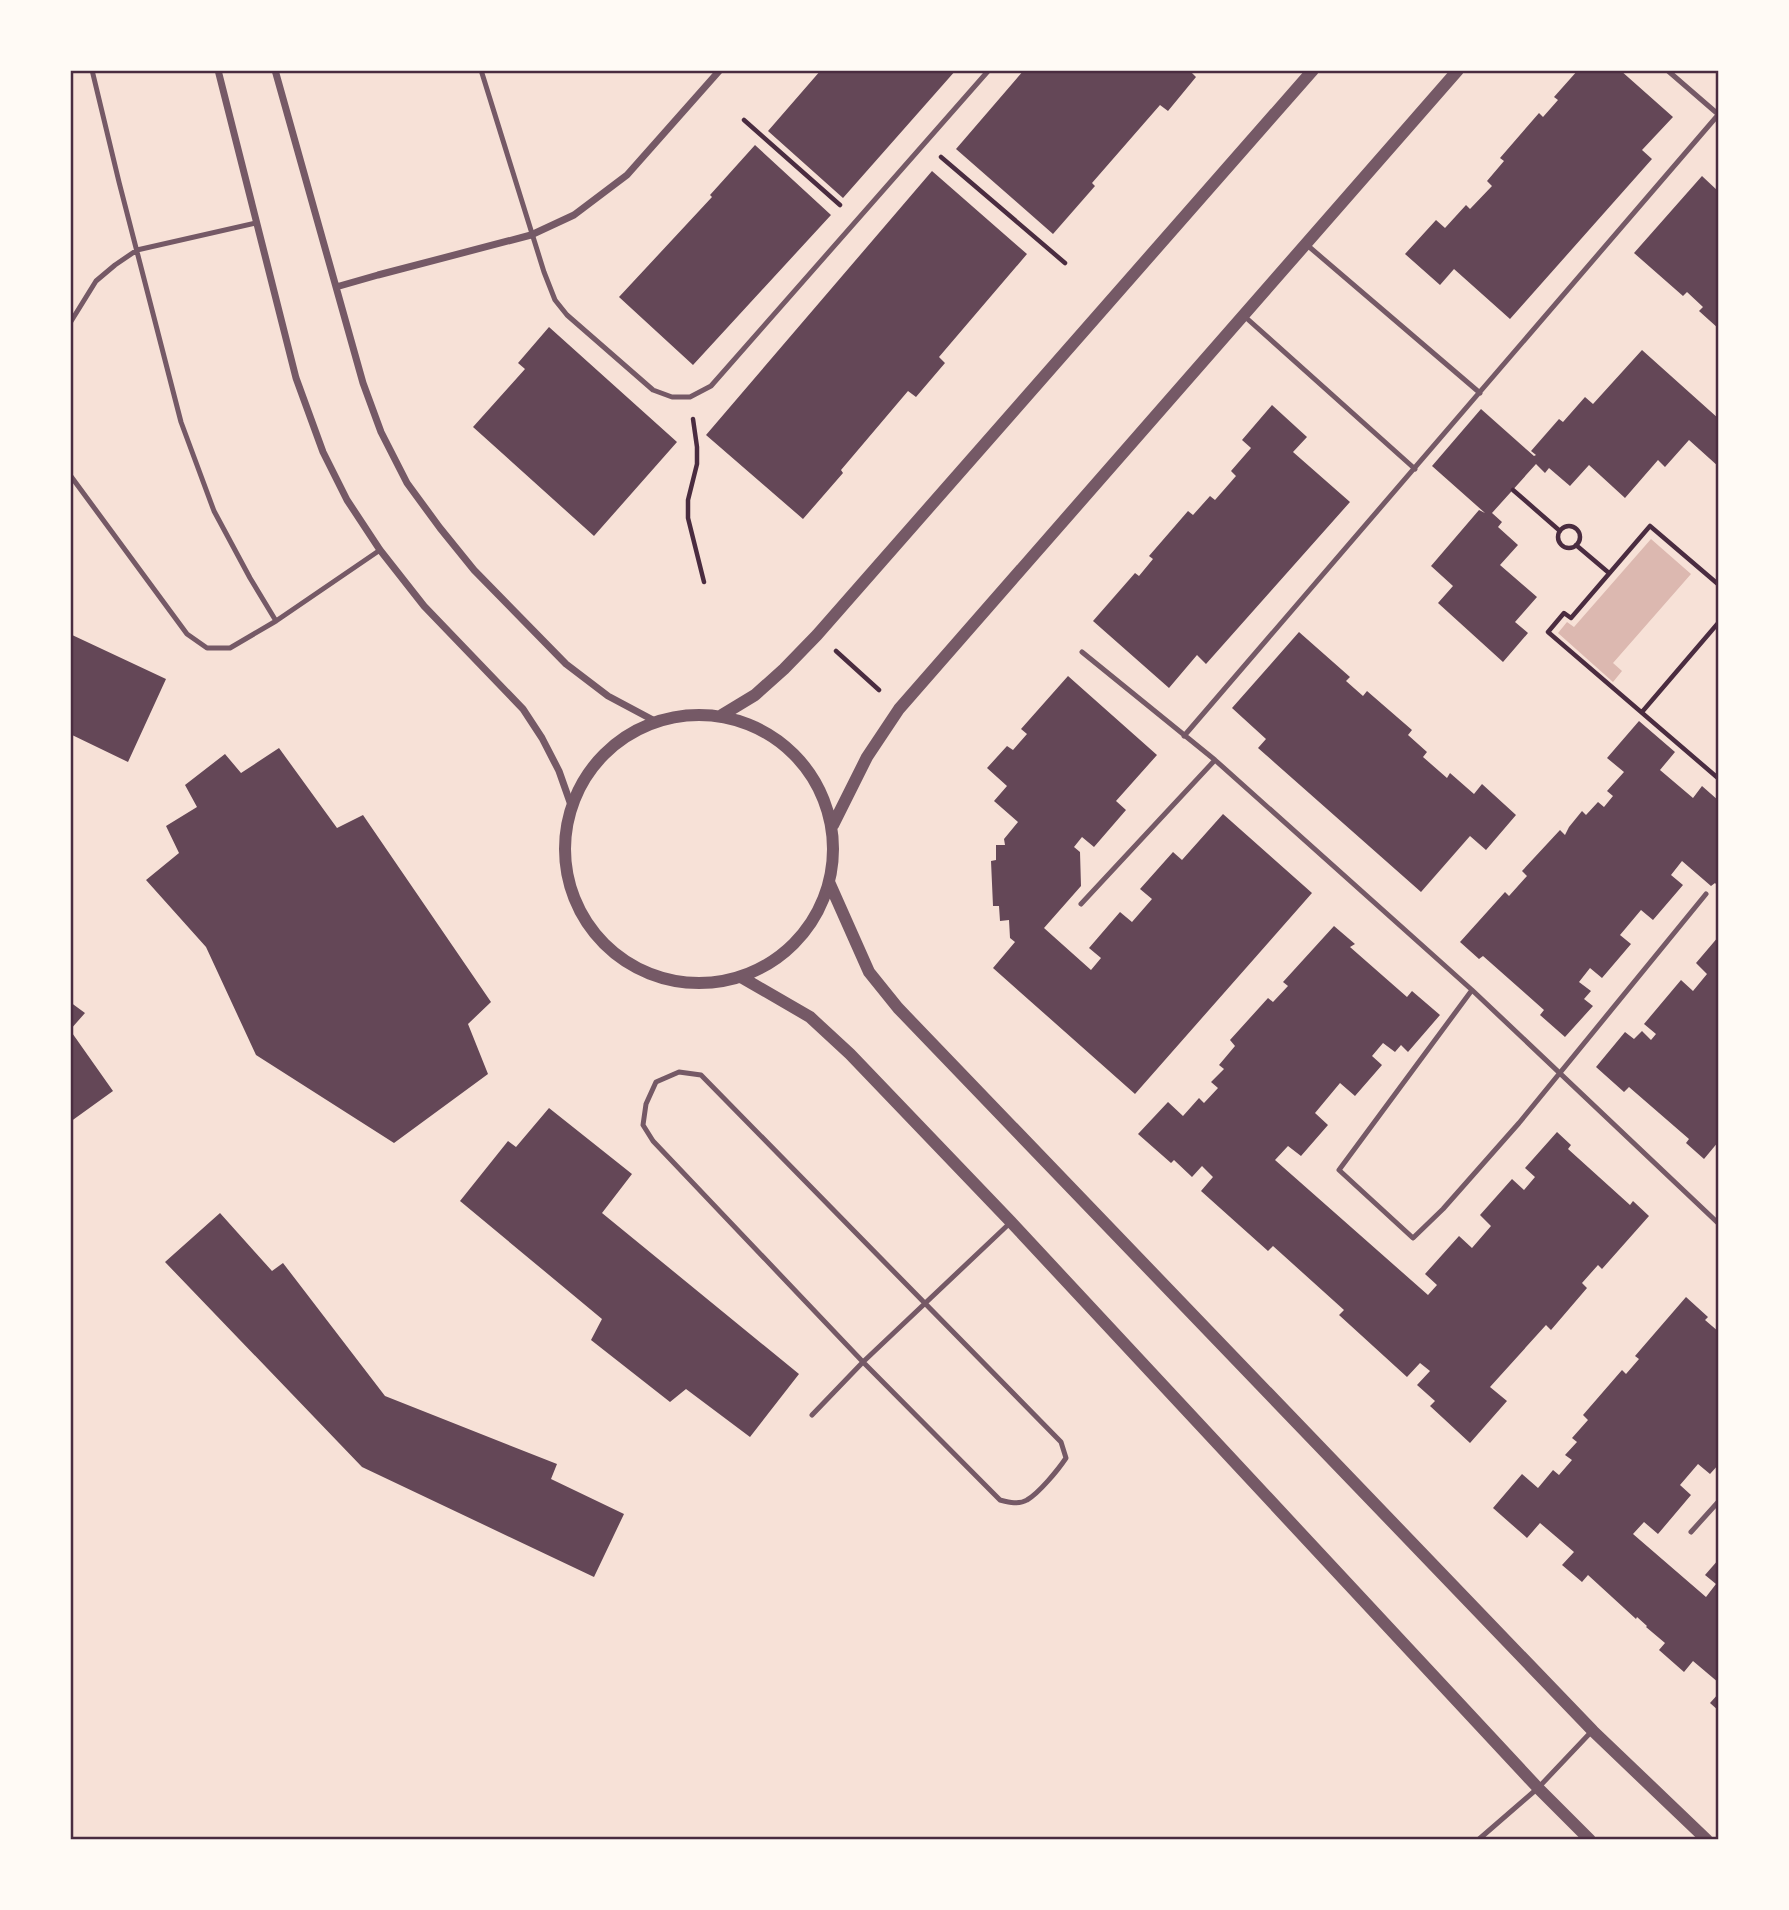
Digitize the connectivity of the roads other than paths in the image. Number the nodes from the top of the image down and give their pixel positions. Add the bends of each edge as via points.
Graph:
1 (92, 70) edge
2 (218, 70) edge
3 (275, 70) edge
4 (481, 70) edge
5 (720, 70) edge
6 (989, 70) edge
7 (1313, 70) edge
8 (1458, 70) edge
9 (1667, 70) edge
10 (1719, 115) edge
11 (256, 223) junction
12 (531, 235) junction
13 (1306, 243) junction
14 (137, 250) junction
15 (336, 288) junction
16 (1243, 315) junction
17 (70, 323) edge
18 (1480, 393) junction
19 (1415, 469) junction
20 (70, 475) edge
21 (380, 550) junction
22 (276, 621) junction
23 (1082, 652) dead end
24 (722, 715) junction
25 (653, 720) junction
26 (1184, 736) junction
27 (1215, 760) junction
28 (571, 805) junction
29 (833, 825) junction
30 (829, 882) junction
31 (1706, 894) dead end
32 (1081, 904) dead end
33 (741, 977) junction
34 (1472, 990) junction
35 (1559, 1074) junction
36 (1011, 1222) junction
37 (1719, 1224) edge
38 (926, 1304) junction
39 (863, 1362) junction
40 (812, 1415) dead end
41 (1719, 1501) edge
42 (1691, 1532) dead end
43 (1592, 1731) junction
44 (1538, 1788) junction
45 (1478, 1840) edge
46 (1590, 1840) edge
47 (1707, 1840) edge

1 - 14 lane
2 - 11 street
3 - 15 street
4 - 12 lane
5 - 12 street via 627,175 574,215
6 - 12 lane via 711,386 690,397 653,390 567,315 555,300
7 - 24 street via 817,635 755,695
8 - 13 street
9 - 10 lane
10 - 18 lane
11 - 14 lane
11 - 21 street via 296,378 323,452
12 - 15 street
13 - 16 street
13 - 18 lane
14 - 17 lane via 96,281
14 - 22 lane via 181,422 214,511
15 - 25 street via 381,432 407,483 440,528 474,570 566,664 608,696
16 - 19 lane
16 - 29 street via 899,709 867,757
18 - 19 lane
19 - 26 lane
20 - 22 lane via 187,634 207,648 230,648
21 - 22 lane
21 - 28 street via 424,606 523,709 559,771
23 - 26 lane
24 - 25 street via 686,713
24 - 29 street via 756,726 790,749 817,784
25 - 28 street via 619,742 589,774
26 - 27 lane
27 - 32 lane
27 - 34 lane
28 - 33 street via 564,847 570,889 590,928 619,958 657,977 699,984
29 - 30 street via 835,851
30 - 33 street via 811,924 781,956
30 - 43 street via 869,972 898,1008
31 - 35 lane
33 - 36 street via 810,1017
34 - 35 lane
34 - 35 lane via 1339,1170 1413,1238
35 - 37 lane
36 - 38 lane
36 - 44 street
38 - 39 lane
38 - 39 lane via 1061,1442 1066,1458 1026,1501 1000,1500
38 - 39 lane via 701,1075 679,1072 656,1082 643,1125 653,1141
39 - 40 lane
41 - 42 lane
43 - 44 lane
43 - 47 street
44 - 45 lane
44 - 46 street

